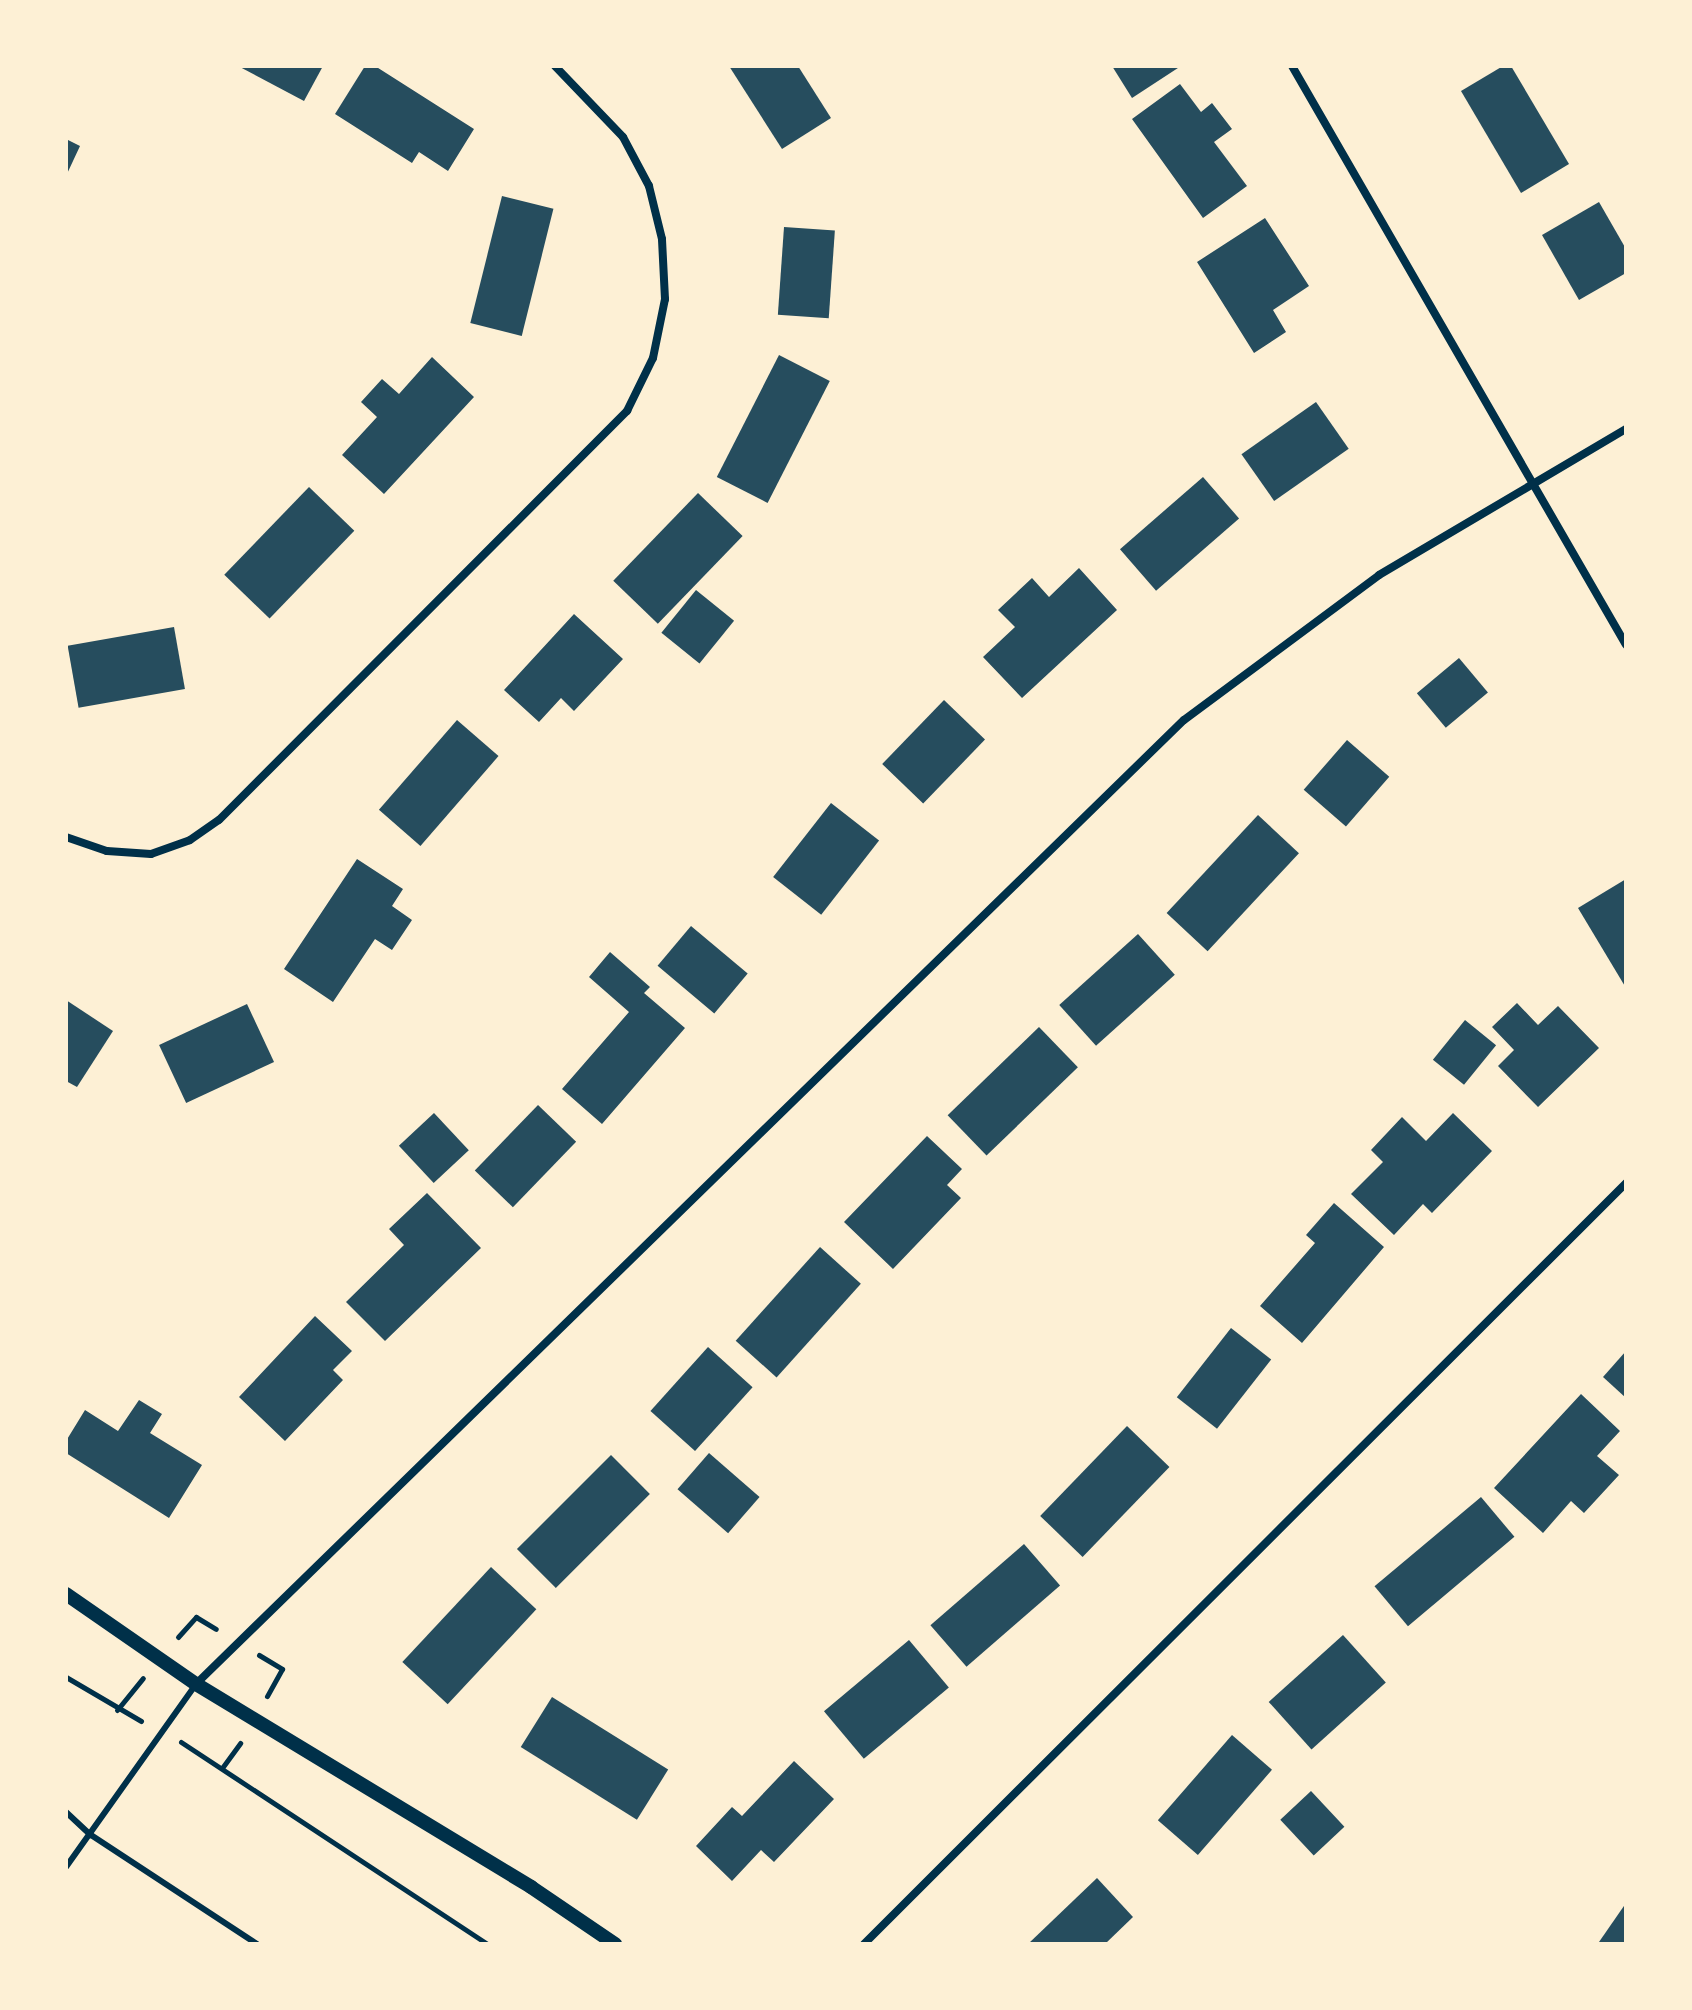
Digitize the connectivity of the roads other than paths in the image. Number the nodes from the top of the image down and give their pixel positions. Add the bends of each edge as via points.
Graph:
1 (555, 66) edge
2 (1292, 66) edge
3 (1626, 429) edge
4 (1533, 484) junction
5 (1626, 645) edge
6 (66, 837) edge
7 (1626, 1183) edge
8 (66, 1594) edge
9 (196, 1684) junction
10 (66, 1812) edge
11 (91, 1835) junction
12 (66, 1867) edge
13 (257, 1944) edge
14 (615, 1944) edge
15 (864, 1944) edge

1 - 6 street via 623,137 649,186 662,239 665,299 653,358 627,411 219,820 190,840 151,854 107,851
2 - 4 street
3 - 4 street
4 - 5 street
4 - 9 street via 1379,575 1278,645 1184,720
7 - 15 street
8 - 9 street
9 - 11 lane
9 - 14 street via 531,1887
10 - 11 lane
11 - 12 lane
11 - 13 lane

